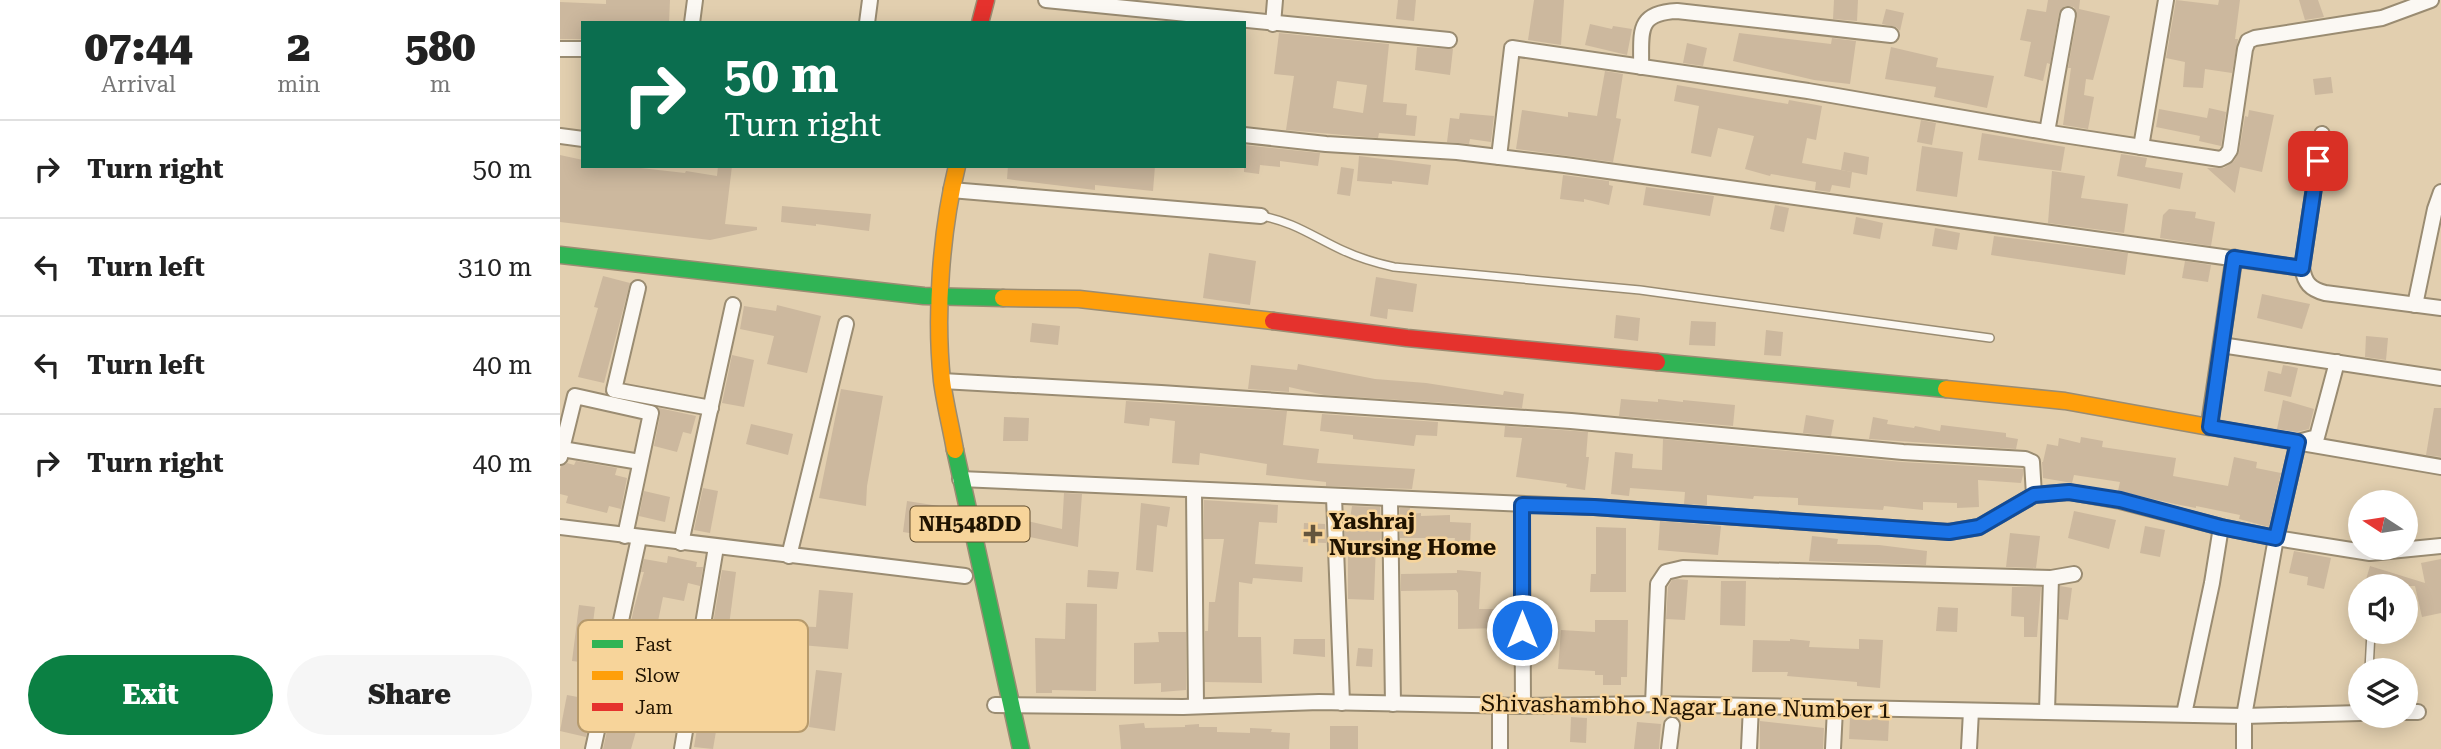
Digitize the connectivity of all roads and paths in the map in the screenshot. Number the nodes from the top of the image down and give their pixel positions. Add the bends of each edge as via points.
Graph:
1 (695, 0) edge
2 (870, 0) edge
3 (986, 0) edge
4 (1001, 0) edge
5 (1046, 0) edge
6 (1275, 0) edge
7 (2166, 0) edge
8 (2431, 0) edge
9 (2068, 15) dead end
10 (692, 21) edge
11 (867, 21) edge
12 (981, 21) edge
13 (996, 21) edge
14 (1245, 21) edge
15 (1246, 21) edge
16 (1273, 24) junction
17 (1891, 36) dead end
18 (1449, 40) dead end
19 (560, 49) edge
20 (581, 49) edge
21 (1641, 67) junction
22 (2047, 132) junction
23 (2322, 134) dead end
24 (1246, 135) edge
25 (560, 136) edge
26 (581, 139) edge
27 (2141, 147) junction
28 (1499, 157) junction
29 (942, 168) edge
30 (956, 168) edge
31 (951, 190) junction
32 (2441, 192) edge
33 (1261, 216) joint
34 (560, 254) edge
35 (2234, 258) junction
36 (2302, 268) junction
37 (638, 288) dead end
38 (931, 296) junction
39 (733, 305) dead end
40 (2415, 305) junction
41 (2441, 309) edge
42 (846, 324) dead end
43 (1990, 338) dead end
44 (2221, 345) junction
45 (2337, 362) junction
46 (2441, 378) edge
47 (942, 381) junction
48 (711, 408) junction
49 (2210, 427) junction
50 (2298, 442) junction
51 (561, 453) edge
52 (640, 463) junction
53 (2441, 467) edge
54 (960, 479) junction
55 (1194, 490) junction
56 (2034, 495) junction
57 (1334, 497) junction
58 (1390, 499) junction
59 (1522, 505) junction
60 (952, 511) dead end
61 (560, 527) edge
62 (2221, 527) junction
63 (632, 537) junction
64 (2276, 538) junction
65 (681, 543) junction
66 (2441, 546) edge
67 (716, 547) junction
68 (789, 556) junction
69 (2074, 574) dead end
70 (965, 576) dead end
71 (2051, 579) junction
72 (617, 620) edge
73 (704, 620) edge
74 (999, 700) junction
75 (1342, 703) junction
76 (1393, 704) junction
77 (1653, 704) junction
78 (1500, 705) junction
79 (1523, 705) junction
80 (1196, 706) junction
81 (1751, 706) junction
82 (1835, 709) junction
83 (1971, 711) junction
84 (2048, 711) junction
85 (2348, 713) edge
86 (2185, 714) junction
87 (2244, 716) junction
88 (1672, 725) dead end
89 (1005, 749) edge
90 (1021, 749) edge
91 (1500, 749) edge
92 (1670, 749) edge
93 (1749, 749) edge
94 (1833, 749) edge
95 (1969, 749) edge
96 (2244, 749) edge

1 - 10 street
2 - 11 street
3 - 12 main road
4 - 13 main road
5 - 14 street
6 - 16 street
7 - 27 street
8 - 27 street via 2382,18 2248,41 2226,156 2220,159
9 - 22 street
15 - 16 street
16 - 18 street
17 - 21 street via 1659,12 1642,30
19 - 20 street
21 - 22 street
21 - 28 street via 1512,48
22 - 27 street
23 - 36 street
24 - 28 street
25 - 26 street
28 - 35 street
29 - 38 main road, NH548DD via 931,219
30 - 31 main road, NH548DD
31 - 33 street
31 - 38 main road, NH548DD
32 - 40 street
33 - 43 lane via 1303,229 1371,262 1394,267 1640,290
34 - 38 main road
35 - 36 street
35 - 44 main road
36 - 40 street via 2304,279 2316,291
37 - 48 street via 614,390
38 - 47 main road, NH548DD
38 - 49 main road via 1144,304 1407,338 2014,395
38 - 60 main road, NH548DD via 929,394
39 - 48 street
40 - 41 street
42 - 68 street
44 - 45 street
44 - 49 main road
45 - 46 street
45 - 50 street via 2317,437
47 - 54 main road, NH548DD
47 - 56 street via 1571,421 2025,459 2032,462
48 - 65 street
49 - 50 street
50 - 53 street
50 - 64 street
51 - 52 street
51 - 52 street via 575,396 651,413
52 - 63 street
54 - 55 street
54 - 74 main road, NH548DD
55 - 57 street
55 - 80 street
56 - 59 street via 1979,527 1949,532
56 - 62 street via 2069,492 2120,500
57 - 58 street
57 - 75 street
58 - 59 street
58 - 76 street
59 - 79 street
61 - 63 street
62 - 64 street
62 - 86 street
63 - 65 street
63 - 72 street
64 - 66 street via 2370,553
64 - 87 street
65 - 67 street
67 - 68 street
67 - 73 street
68 - 70 street
69 - 71 street
71 - 77 street via 1683,568 1667,572 1658,584
71 - 84 street
74 - 80 street, Shivashambho Nagar Lane Number 1
74 - 89 main road, NH548DD
74 - 90 main road, NH548DD
75 - 76 street, Shivashambho Nagar Lane Number 1
75 - 80 street, Shivashambho Nagar Lane Number 1
76 - 78 street, Shivashambho Nagar Lane Number 1
77 - 79 street, Shivashambho Nagar Lane Number 1
77 - 81 street, Shivashambho Nagar Lane Number 1
78 - 79 street, Shivashambho Nagar Lane Number 1
78 - 91 street
81 - 82 street, Shivashambho Nagar Lane Number 1
81 - 93 street
82 - 83 street, Shivashambho Nagar Lane Number 1
82 - 94 street
83 - 84 street, Shivashambho Nagar Lane Number 1
83 - 95 street
84 - 86 street, Shivashambho Nagar Lane Number 1
85 - 87 street, Shivashambho Nagar Lane Number 1
86 - 87 street, Shivashambho Nagar Lane Number 1
87 - 96 street
88 - 92 street

